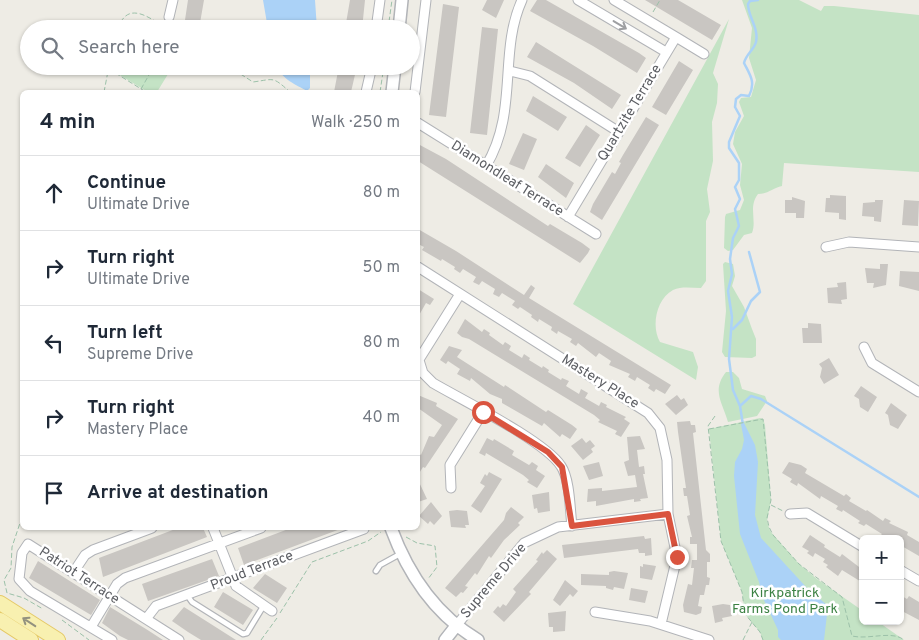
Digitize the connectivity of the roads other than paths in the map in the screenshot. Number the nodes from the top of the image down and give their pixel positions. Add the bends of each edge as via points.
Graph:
1 (173, 0) edge
2 (380, 0) edge
3 (402, 0) edge
4 (426, 0) edge
5 (522, 0) edge
6 (578, 0) edge
7 (614, 0) edge
8 (169, 17) dead end
9 (377, 20) edge
10 (399, 20) edge
11 (676, 37) junction
12 (420, 50) edge
13 (666, 52) junction
14 (704, 54) dead end
15 (510, 71) junction
16 (370, 75) edge
17 (394, 75) edge
18 (417, 75) edge
19 (366, 90) edge
20 (392, 90) edge
21 (415, 90) edge
22 (420, 124) edge
23 (619, 132) junction
24 (486, 166) junction
25 (568, 217) junction
26 (596, 234) dead end
27 (826, 247) dead end
28 (919, 247) edge
29 (420, 269) edge
30 (460, 294) junction
31 (864, 347) dead end
32 (420, 358) edge
33 (420, 366) edge
34 (919, 392) edge
35 (483, 412) junction
36 (451, 488) dead end
37 (668, 514) junction
38 (790, 514) road end
39 (572, 526) junction
40 (147, 530) edge
41 (215, 530) edge
42 (255, 530) edge
43 (361, 530) edge
44 (392, 530) edge
45 (220, 543) junction
46 (859, 545) edge
47 (400, 554) junction
48 (376, 571) dead end
49 (73, 572) junction
50 (904, 572) edge
51 (233, 579) junction
52 (919, 581) edge
53 (187, 595) junction
54 (110, 596) junction
55 (0, 603) edge
56 (268, 608) joint
57 (595, 612) dead end
58 (146, 619) junction
59 (0, 620) edge
60 (661, 624) junction
61 (456, 626) junction
62 (91, 627) junction
63 (31, 640) edge
64 (58, 640) edge
65 (112, 640) edge
66 (179, 640) edge
67 (444, 640) edge
68 (478, 640) edge
69 (709, 640) edge

1 - 8 street
2 - 9 street
3 - 10 street
4 - 12 street
5 - 15 street via 514,26
6 -> 13 street
7 - 11 street
11 - 13 street, Quartzite Terrace
11 - 14 street
13 - 23 street, Quartzite Terrace
15 - 23 street via 530,76
15 - 24 street via 502,134
16 - 19 street
17 - 20 street
18 - 21 street
22 - 24 street, Diamondleaf Terrace
23 - 25 street, Quartzite Terrace
24 - 25 street, Diamondleaf Terrace
25 - 26 street, Diamondleaf Terrace
27 - 28 street via 849,242
29 - 30 street, Mastery Place
30 - 32 street
30 - 37 street, Mastery Place via 648,412 660,428 667,460
31 - 34 street via 872,363
33 - 35 street via 433,383
35 - 36 street via 450,466
35 - 39 street via 548,452 562,467
37 - 39 street, Supreme Drive
37 - 60 street, Mastery Place via 677,557
38 - 46 street via 807,514
39 - 61 street, Supreme Drive via 558,527 524,543
40 - 49 street via 93,550
41 - 45 street
42 - 45 street
43 - 51 street, Proud Terrace
44 - 47 street
45 - 51 street
45 - 54 street via 125,578
47 - 48 lane via 380,565
47 - 61 street via 419,585
49 - 54 street, Patriot Terrace
49 - 62 street, Patriot Terrace via 28,544 22,553 19,579 30,591
50 - 52 street
51 - 53 street, Proud Terrace
51 - 56 street via 236,586
53 - 56 lane via 192,602 243,634
53 - 58 street, Proud Terrace via 156,606
54 - 58 street, Patriot Terrace
54 - 62 street
64 -> 55 main road
57 - 60 street
58 - 66 street, Patriot Terrace
59 - 63 main road
60 - 69 street
61 - 67 street, Supreme Drive
61 - 68 street
62 - 65 street, Patriot Terrace

